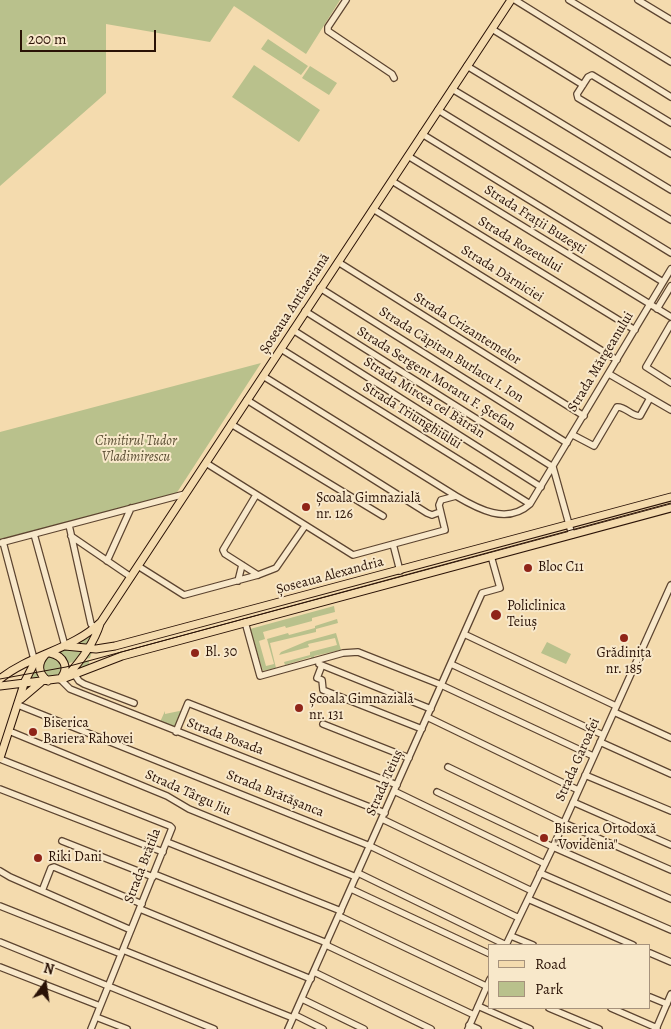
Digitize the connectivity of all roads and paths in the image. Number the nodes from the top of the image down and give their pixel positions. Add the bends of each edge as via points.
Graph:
1 (346, 0) edge
2 (511, 0) edge
3 (515, 0) edge
4 (569, 0) edge
5 (638, 0) edge
6 (671, 20) edge
7 (492, 29) junction
8 (671, 62) edge
9 (467, 66) junction
10 (394, 78) dead end
11 (583, 85) junction
12 (452, 89) junction
13 (671, 97) edge
14 (438, 110) junction
15 (671, 123) edge
16 (422, 134) junction
17 (671, 154) edge
18 (408, 156) junction
19 (392, 181) junction
20 (671, 190) edge
21 (373, 209) junction
22 (671, 220) edge
23 (671, 253) edge
24 (338, 262) junction
25 (671, 269) edge
26 (663, 282) junction
27 (671, 286) edge
28 (320, 288) junction
29 (650, 305) junction
30 (658, 309) junction
31 (305, 311) junction
32 (671, 317) edge
33 (671, 324) edge
34 (293, 330) junction
35 (635, 330) junction
36 (281, 349) junction
37 (617, 360) junction
38 (608, 374) junction
39 (263, 376) junction
40 (671, 383) edge
41 (650, 398) junction
42 (247, 400) junction
43 (671, 410) edge
44 (584, 416) junction
45 (231, 424) junction
46 (573, 435) junction
47 (568, 443) junction
48 (206, 462) junction
49 (553, 467) junction
50 (541, 487) junction
51 (185, 494) junction
52 (256, 495) junction
53 (456, 496) junction
54 (671, 497) edge
55 (530, 504) junction
56 (131, 508) junction
57 (671, 508) edge
58 (440, 512) junction
59 (383, 516) dead end
60 (69, 524) junction
61 (569, 524) junction
62 (305, 526) junction
63 (34, 534) junction
64 (572, 535) junction
65 (71, 536) junction
66 (1, 542) edge
67 (393, 544) junction
68 (491, 556) junction
69 (107, 561) junction
70 (242, 565) junction
71 (138, 566) junction
72 (400, 570) junction
73 (258, 575) junction
74 (131, 577) junction
75 (238, 580) junction
76 (671, 585) edge
77 (245, 622) junction
78 (96, 629) junction
79 (464, 634) junction
80 (65, 646) junction
81 (110, 648) junction
82 (87, 649) junction
83 (48, 654) junction
84 (36, 658) junction
85 (313, 661) junction
86 (451, 664) junction
87 (322, 665) junction
88 (76, 675) junction
89 (63, 678) junction
90 (0, 679) edge
91 (45, 681) junction
92 (24, 683) junction
93 (442, 685) junction
94 (3, 686) edge
95 (18, 703) junction
96 (134, 704) dead end
97 (431, 709) junction
98 (615, 709) junction
99 (427, 718) junction
100 (323, 724) dead end
101 (422, 729) junction
102 (9, 731) junction
103 (176, 732) junction
104 (603, 736) junction
105 (671, 738) edge
106 (600, 742) junction
107 (593, 756) junction
108 (409, 758) junction
109 (0, 759) edge
110 (448, 767) dead end
111 (671, 774) edge
112 (585, 775) junction
113 (396, 788) junction
114 (0, 789) edge
115 (578, 790) junction
116 (436, 792) dead end
117 (572, 802) junction
118 (671, 812) edge
119 (383, 816) junction
120 (564, 822) junction
121 (62, 841) dead end
122 (167, 842) junction
123 (671, 845) edge
124 (370, 846) junction
125 (552, 847) junction
126 (163, 852) junction
127 (545, 864) junction
128 (671, 870) edge
129 (0, 871) edge
130 (540, 873) junction
131 (357, 875) junction
132 (153, 876) junction
133 (351, 888) junction
134 (42, 891) junction
135 (532, 891) junction
136 (528, 899) junction
137 (671, 899) edge
138 (0, 906) edge
139 (141, 907) junction
140 (340, 914) junction
141 (519, 918) junction
142 (131, 930) junction
143 (671, 930) edge
144 (511, 936) junction
145 (0, 942) edge
146 (326, 944) junction
147 (504, 944) edge
148 (507, 944) edge
149 (531, 944) edge
150 (631, 944) edge
151 (122, 952) junction
152 (488, 953) edge
153 (651, 953) edge
154 (671, 962) edge
155 (0, 967) edge
156 (314, 972) junction
157 (311, 979) junction
158 (488, 982) edge
159 (488, 984) edge
160 (109, 986) junction
161 (671, 995) edge
162 (651, 997) edge
163 (302, 999) junction
164 (667, 1004) junction
165 (100, 1006) junction
166 (478, 1006) junction
167 (551, 1009) edge
168 (613, 1009) edge
169 (474, 1015) junction
170 (96, 1017) junction
171 (294, 1017) junction
172 (468, 1027) edge
173 (657, 1028) edge
174 (91, 1029) edge
175 (127, 1029) edge
176 (214, 1029) edge
177 (288, 1029) edge
178 (323, 1029) edge
179 (364, 1029) edge
180 (431, 1029) edge
181 (478, 1029) edge
182 (530, 1029) edge
183 (598, 1029) edge

1 - 10 street via 328,31
2 - 7 main road, Șoseaua Antiaeriană
3 - 13 street
4 - 8 street
5 - 6 street
7 - 9 main road, Șoseaua Antiaeriană
7 - 11 street
9 - 12 main road, Șoseaua Antiaeriană
9 - 20 street
11 - 15 street via 589,75 593,76
11 - 17 street via 578,98
12 - 14 main road, Șoseaua Antiaeriană
12 - 22 street
14 - 16 main road, Șoseaua Antiaeriană
14 - 23 street
16 - 18 main road, Șoseaua Antiaeriană
16 - 26 street
18 - 19 main road, Șoseaua Antiaeriană
18 - 29 street, Strada Frații Buzești
19 - 21 main road, Șoseaua Antiaeriană
19 - 35 street, Strada Rozetului
21 - 24 main road, Șoseaua Antiaeriană
21 - 37 street, Strada Dărniciei
24 - 28 main road, Șoseaua Antiaeriană
24 - 44 street, Strada Crizantemelor
25 - 26 street, Strada Mărgeanului
26 - 29 street, Strada Mărgeanului
27 - 30 street
28 - 31 main road, Șoseaua Antiaeriană
28 - 47 street, Strada Căpitan Burlacu I. Ion
29 - 30 street, Strada Frații Buzești
29 - 35 street, Strada Mărgeanului
30 - 32 street, Strada Frații Buzești
31 - 34 main road, Șoseaua Antiaeriană
31 - 49 street, Strada Sergent Moraru F. Ștefan
33 - 40 street via 646,367
34 - 36 main road, Șoseaua Antiaeriană
34 - 50 street, Strada Mircea cel Bătrân
35 - 37 street, Strada Mărgeanului
36 - 39 main road, Șoseaua Antiaeriană
36 - 55 street, Strada Triunghiului
37 - 38 street, Strada Mărgeanului
38 - 41 street
38 - 44 street, Strada Mărgeanului
39 - 42 main road, Șoseaua Antiaeriană
39 - 53 street
41 - 43 street
41 - 46 street via 640,416 617,407 594,446
42 - 45 main road, Șoseaua Antiaeriană
42 - 58 street via 427,513
44 - 46 street, Strada Mărgeanului
45 - 48 main road, Șoseaua Antiaeriană
45 - 59 street
46 - 47 street, Strada Mărgeanului
47 - 49 street, Strada Mărgeanului
48 - 51 main road, Șoseaua Antiaeriană
48 - 52 street
49 - 50 street, Strada Mărgeanului
49 - 61 street
50 - 55 street, Strada Mărgeanului
51 - 56 street
51 - 71 main road, Șoseaua Antiaeriană
52 - 62 street
52 - 70 street via 223,550
53 - 55 street via 478,509 496,514 514,514
53 - 58 street via 440,502
54 - 61 main road, Șoseaua Alexandria
56 - 60 street
56 - 69 street
57 - 64 main road, Șoseaua Alexandria
58 - 67 street via 445,530
60 - 63 street
60 - 65 street
61 - 64 street
61 - 72 main road, Șoseaua Alexandria
62 - 67 street via 353,555
62 - 73 street via 279,566
63 - 66 street
63 - 80 street
64 - 68 main road, Șoseaua Alexandria
65 - 69 street
65 - 78 street via 91,624
66 - 84 street
67 - 72 street
68 - 77 main road, Șoseaua Alexandria
68 - 79 street, Strada Teiuș via 500,588 482,593
69 - 74 street
70 - 73 street
70 - 75 street
71 - 74 main road, Șoseaua Antiaeriană
71 - 75 street via 184,595
72 - 81 main road, Șoseaua Alexandria
73 - 75 street
74 - 78 main road, Șoseaua Antiaeriană
76 - 98 street, Strada Garoafei
77 - 85 street via 260,676
77 - 88 main road, Șoseaua Alexandria via 116,658
78 - 80 main road, Șoseaua Antiaeriană
78 - 81 main road via 100,643
78 - 82 main road, Șoseaua Antiaeriană
79 - 86 street, Strada Teiuș
79 - 98 street
80 - 82 main road, Șoseaua Alexandria
80 - 83 main road
81 - 82 main road, Șoseaua Alexandria
82 - 89 main road, Șoseaua Antiaeriană
83 - 84 main road
83 - 89 main road via 61,657 65,670
83 - 91 main road via 39,667
84 - 90 main road
84 - 92 main road
85 - 87 street
85 - 93 street via 355,652
86 - 93 street, Strada Teiuș
86 - 104 street
87 - 97 street
87 - 101 street via 317,678 322,680 324,690
88 - 89 main road, Șoseaua Alexandria
88 - 96 street via 84,684
89 - 91 main road, Șoseaua Alexandria
89 - 103 street, Strada Posada via 70,689
91 - 92 main road, Șoseaua Alexandria
91 - 95 main road
92 - 94 main road, Șoseaua Alexandria
92 - 95 main road
93 - 97 street, Strada Teiuș
93 - 107 street
94 - 95 main road via 16,692
95 - 102 main road
95 - 124 street, Strada Brătășanca
97 - 99 street, Strada Teiuș
98 - 104 street, Strada Garoafei
98 - 105 street
99 - 101 street, Strada Teiuș
99 - 115 street
100 - 108 street
101 - 108 street, Strada Teiuș
102 - 109 main road
102 - 131 street, Strada Târgu Jiu via 167,796 189,809
103 - 113 street via 188,704
103 - 119 street, Strada Posada
104 - 106 street, Strada Garoafei
106 - 107 street, Strada Garoafei
106 - 111 street
107 - 112 street, Strada Garoafei
108 - 113 street, Strada Teiuș
109 - 122 street, Strada Brătila via 170,826 172,830
110 - 120 street
112 - 115 street, Strada Garoafei
112 - 118 street
113 - 119 street, Strada Teiuș
113 - 127 street
114 - 126 street
115 - 117 street, Strada Garoafei
116 - 125 street
117 - 120 street, Strada Garoafei
117 - 123 street
119 - 124 street, Strada Teiuș
119 - 135 street, Strada Posada
120 - 125 street, Strada Garoafei
120 - 128 street
121 - 132 street
122 - 126 street, Strada Brătila
122 - 140 street
124 - 131 street, Strada Teiuș
124 - 141 street, Strada Brătășanca
125 - 127 street, Strada Garoafei
125 - 137 street
126 - 132 street, Strada Brătila
127 - 130 street, Strada Garoafei
129 - 134 street
130 - 135 street, Strada Garoafei
130 - 143 street
131 - 133 street, Strada Teiuș
131 - 147 street, Strada Târgu Jiu
132 - 139 street, Strada Brătila
132 - 146 street
133 - 140 street, Strada Teiuș
133 - 152 street
134 - 139 street via 54,867
134 - 142 street
135 - 136 street, Strada Garoafei
136 - 141 street, Strada Garoafei
136 - 150 street
138 - 151 street
139 - 142 street, Strada Brătila
139 - 157 street
140 - 146 street, Strada Teiuș
140 - 158 street
141 - 144 street, Strada Garoafei
142 - 151 street, Strada Brătila
144 - 148 street, Strada Garoafei
144 - 149 street
145 - 160 street
146 - 156 street, Strada Teiuș
146 - 169 street
151 - 160 street, Strada Brătila
151 - 171 street
153 - 154 street
155 - 165 street
156 - 157 street, Strada Teiuș
156 - 180 street
157 - 163 street, Strada Teiuș
159 - 166 street
160 - 165 street, Strada Brătila
160 - 176 street
161 - 164 street
162 - 164 street
163 - 171 street, Strada Teiuș
163 - 179 street
164 - 173 street
165 - 170 street, Strada Brătila
166 - 169 street
166 - 182 street
167 - 183 street
168 - 173 street
169 - 172 street
170 - 174 street, Strada Brătila
170 - 175 street
171 - 177 street, Strada Teiuș
171 - 178 street
172 - 181 street

